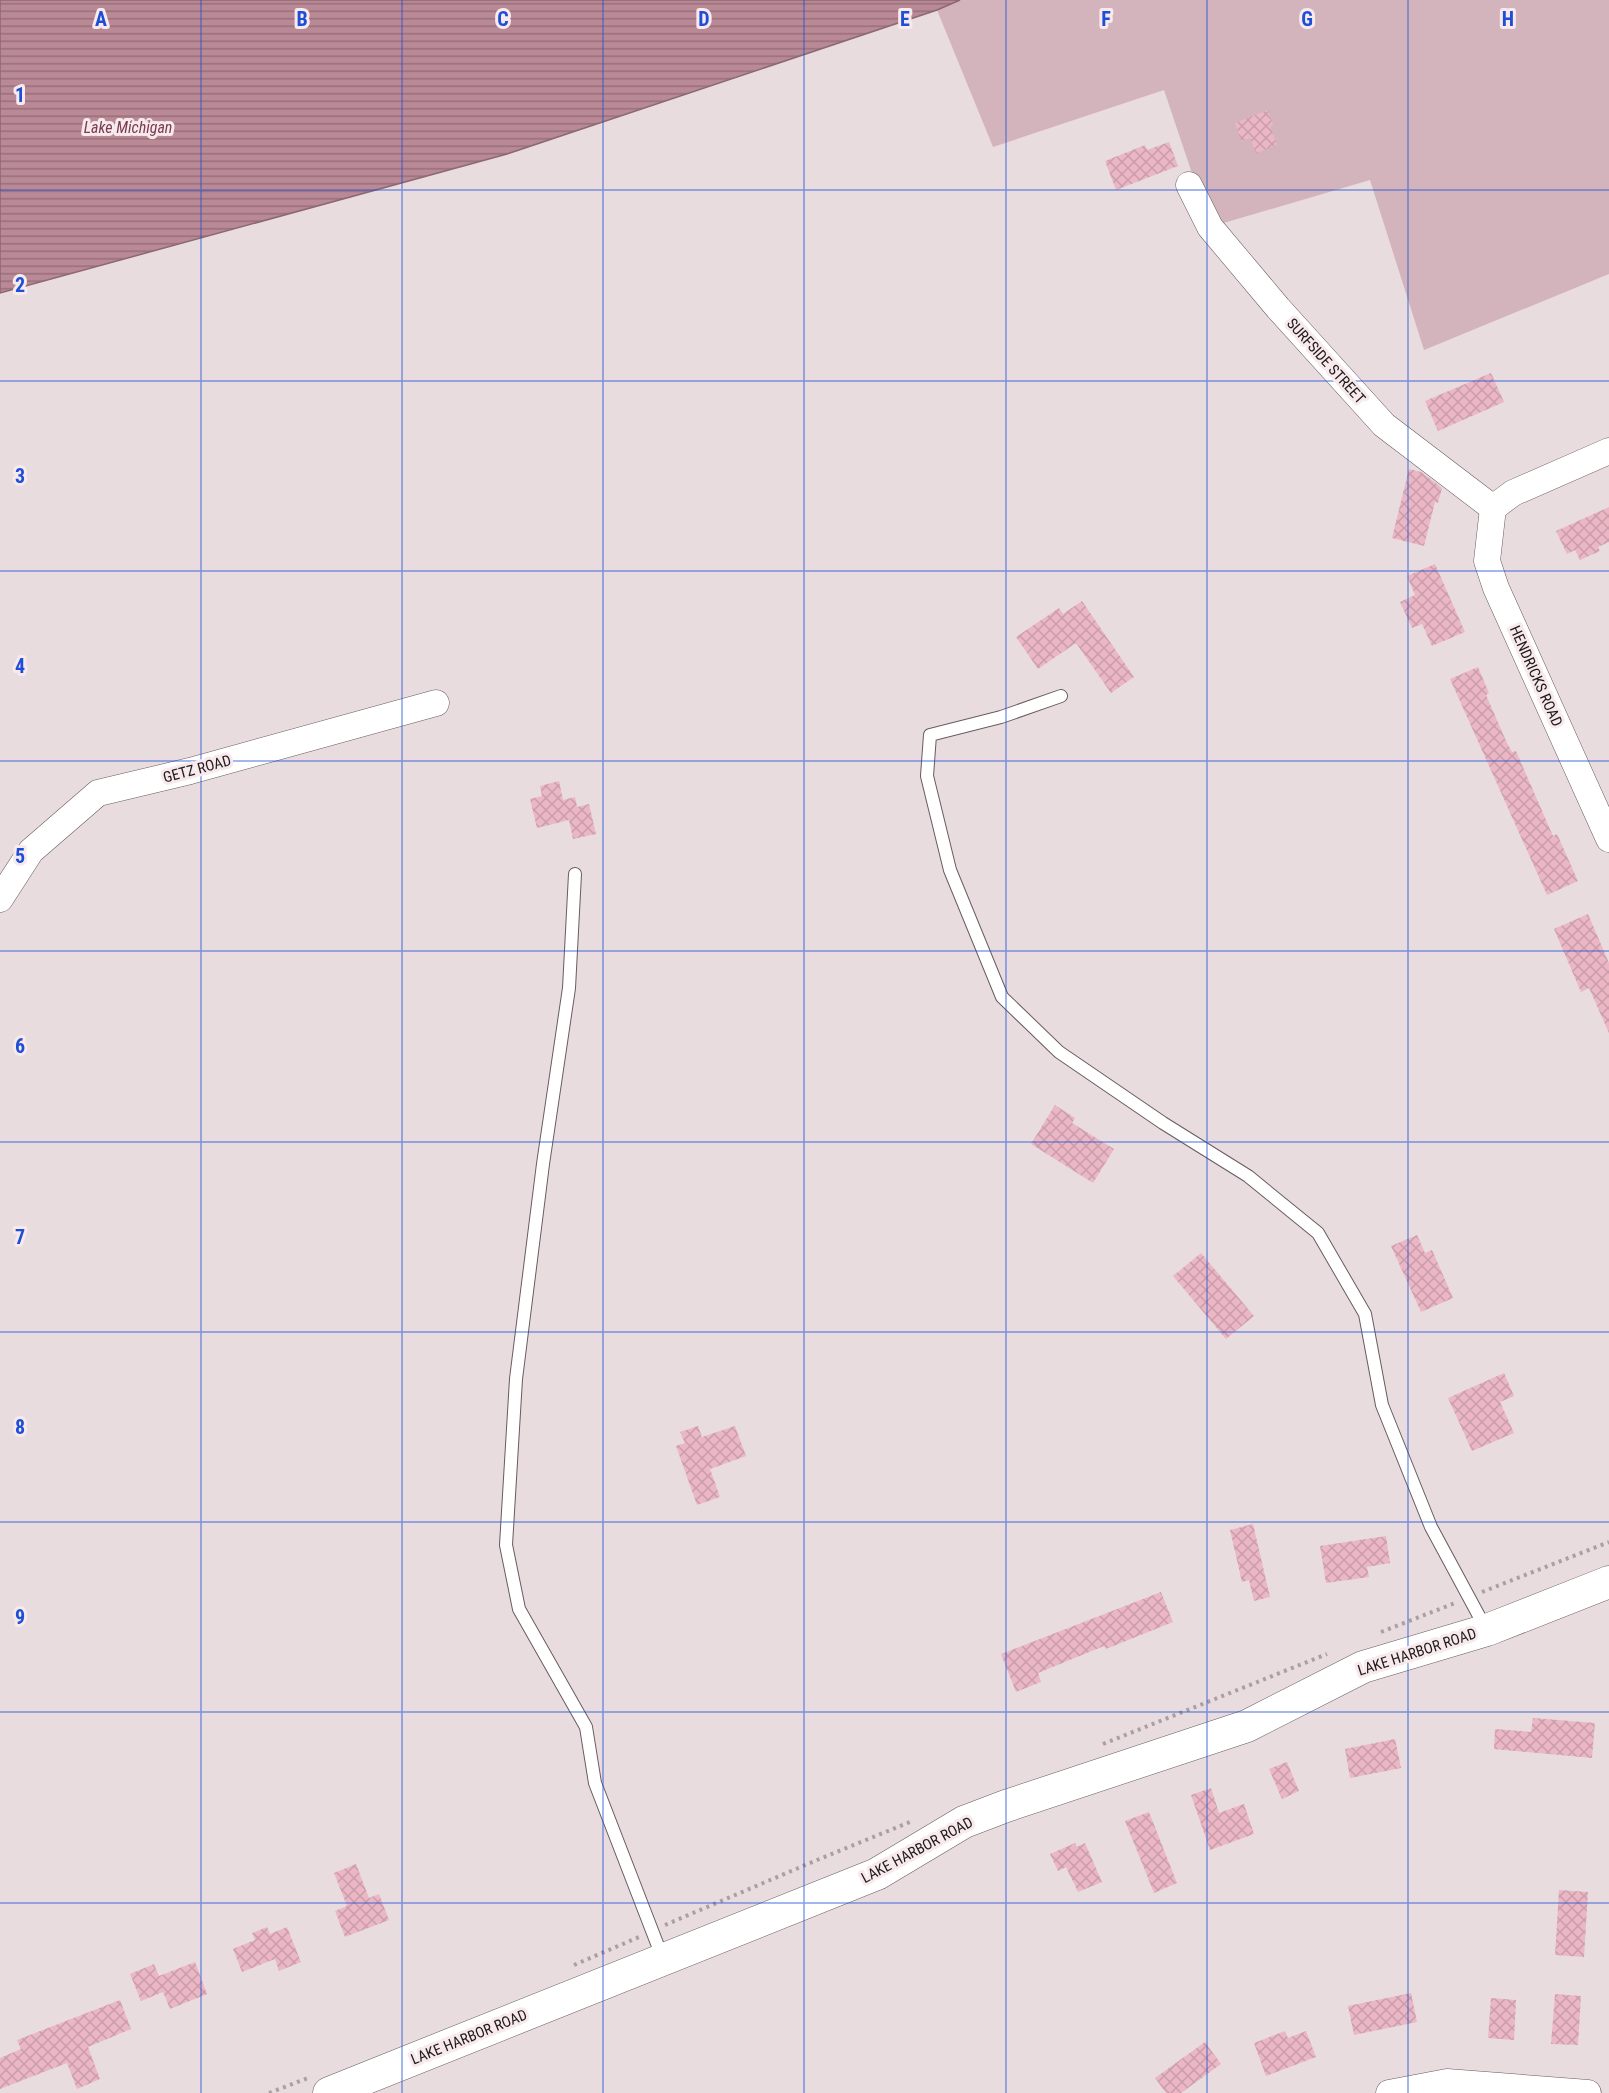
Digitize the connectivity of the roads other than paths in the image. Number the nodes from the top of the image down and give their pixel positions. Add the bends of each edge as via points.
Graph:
1 (1189, 185) dead end
2 (1609, 451) edge
3 (1493, 508) junction
4 (1060, 696) dead end
5 (436, 703) dead end
6 (1609, 839) edge
7 (575, 874) dead end
8 (0, 899) edge
9 (1609, 1582) edge
10 (1487, 1630) junction
11 (664, 1959) junction
12 (386, 2081) edge
13 (329, 2093) edge
14 (1389, 2093) edge
15 (1588, 2093) edge

1 - 3 street, SURFSIDE STREET via 1210,227 1384,425
2 - 3 street via 1513,493
3 - 6 street, HENDRICKS ROAD via 1487,561 1496,588
4 - 10 lane via 1001,717 930,735 927,776 950,870 1002,997 1059,1052 1248,1176 1318,1233 1365,1314 1382,1405 1431,1527
5 - 8 street, GETZ ROAD via 98,793 31,850
7 - 11 lane via 569,988 516,1378 506,1545 519,1609 586,1727 595,1783
9 - 10 street, LAKE HARBOR ROAD
10 - 11 street, LAKE HARBOR ROAD via 1363,1667 1246,1726 964,1822 877,1874
11 - 12 street, LAKE HARBOR ROAD
12 - 13 street, LAKE HARBOR ROAD
14 - 15 street via 1447,2082

